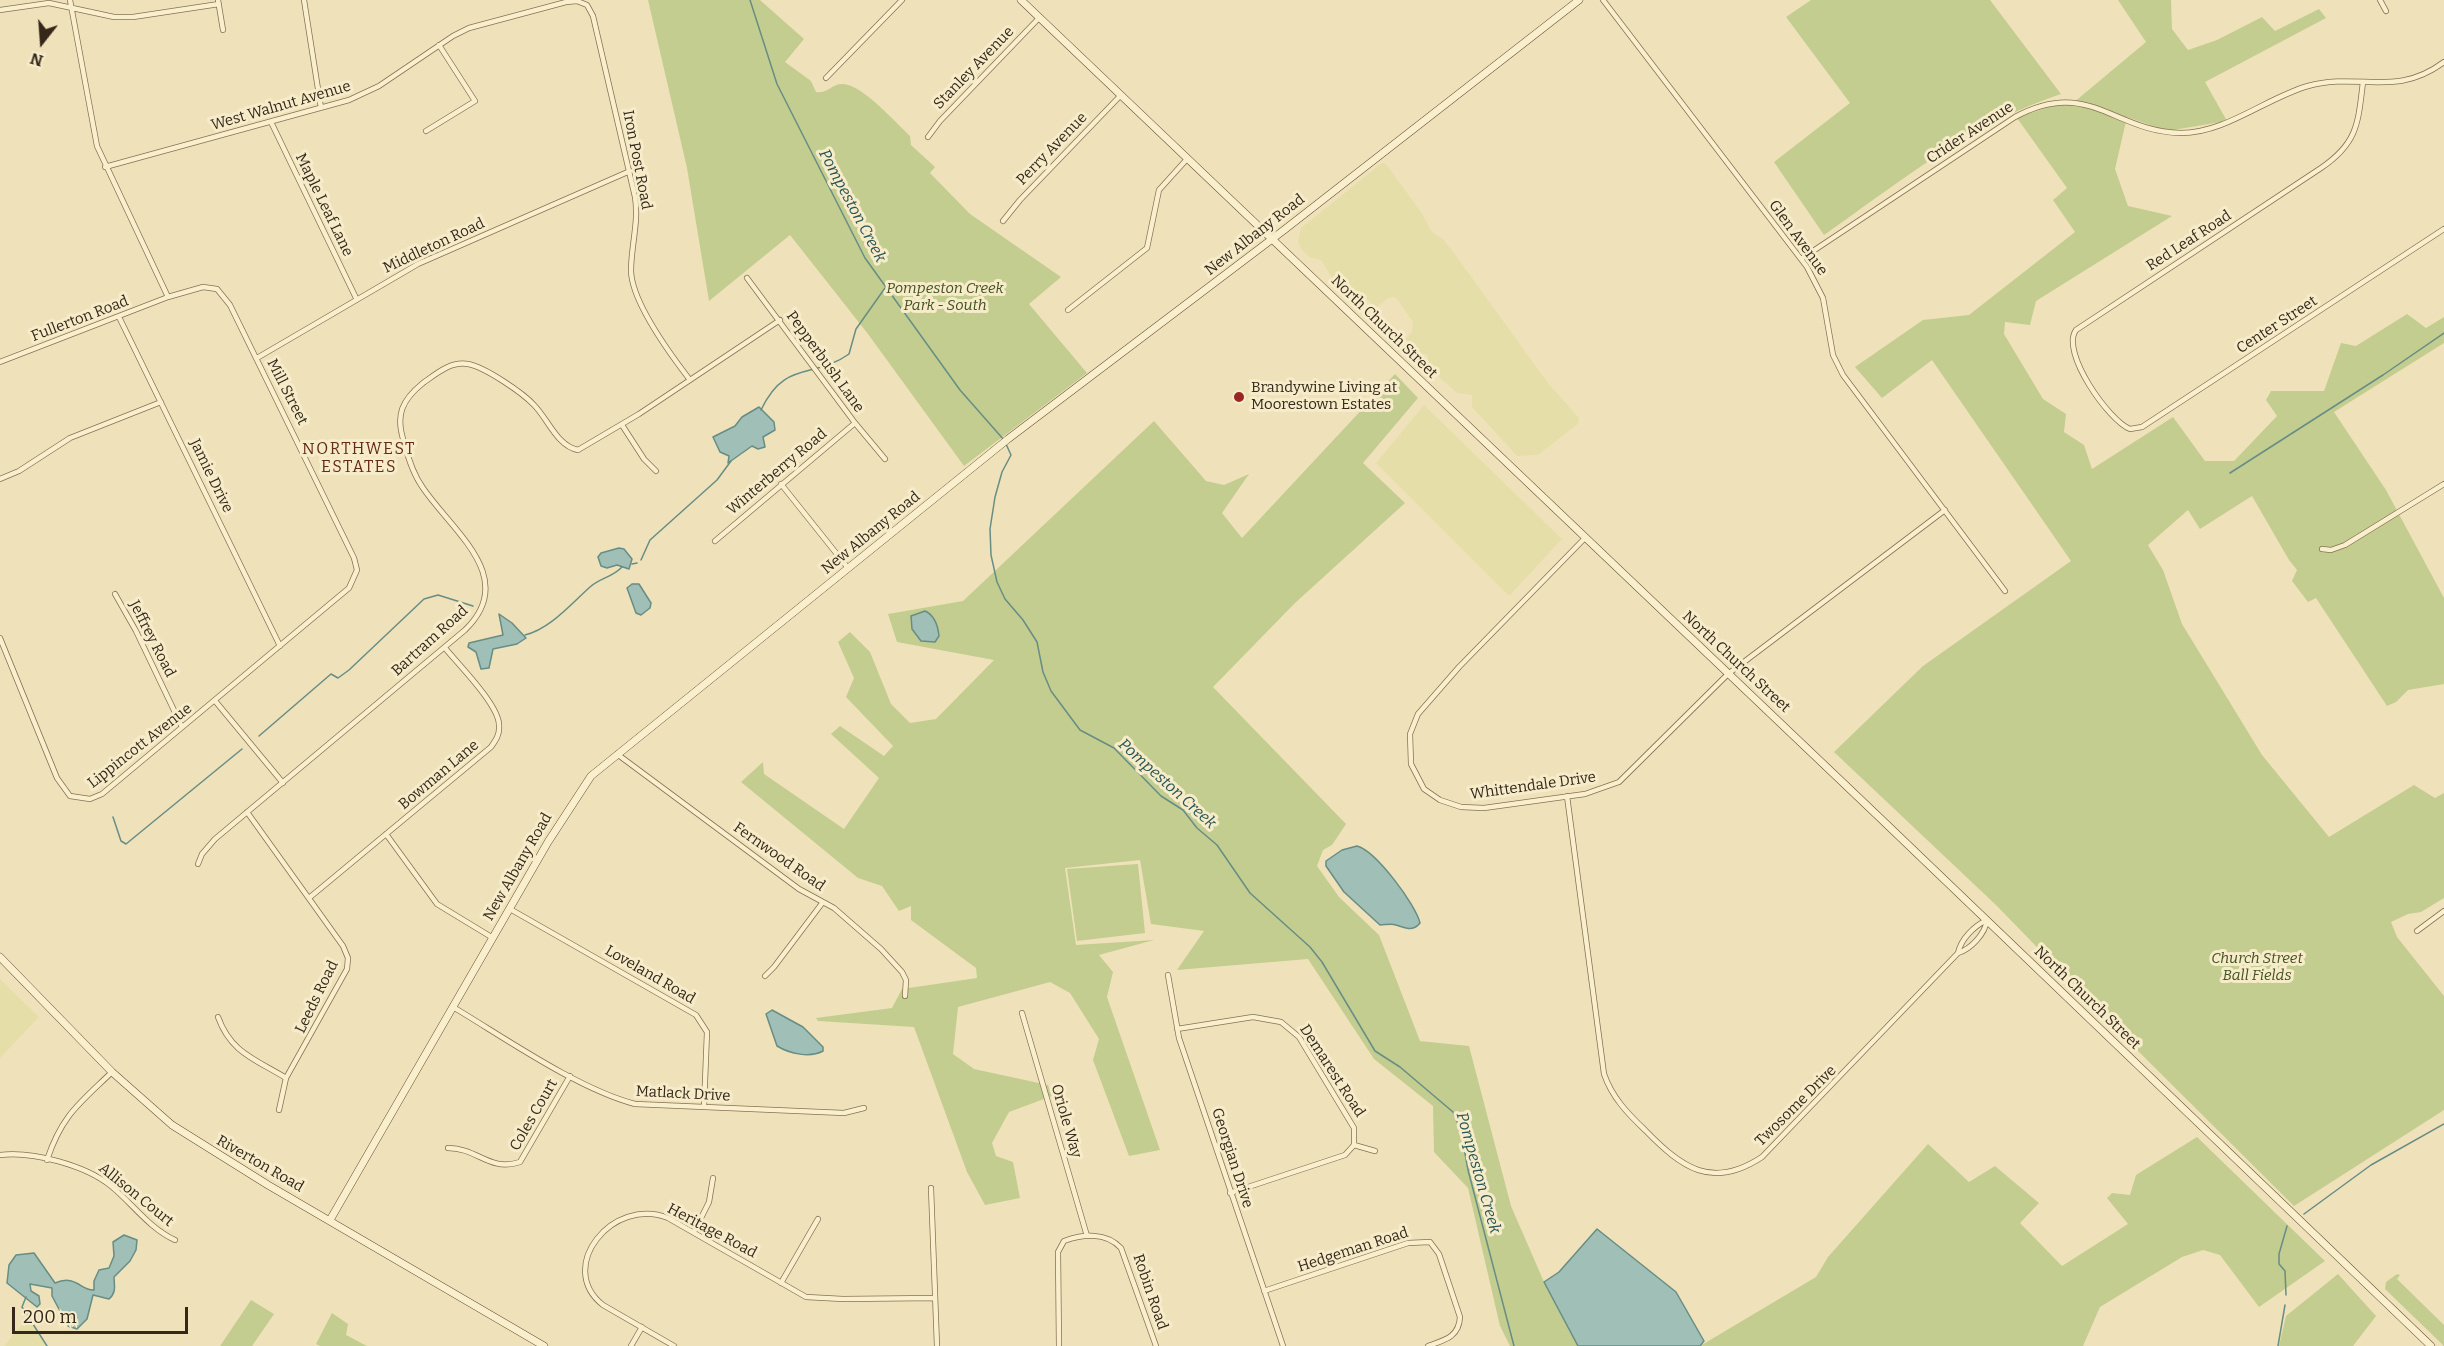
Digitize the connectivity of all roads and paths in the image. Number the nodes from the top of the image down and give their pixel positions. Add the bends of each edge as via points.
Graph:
1 (70, 0) edge
2 (304, 0) edge
3 (902, 0) edge
4 (1021, 0) edge
5 (1579, 0) edge
6 (1603, 0) edge
7 (2380, 0) edge
8 (218, 2) edge
9 (587, 4) joint
10 (71, 8) junction
11 (0, 10) edge
12 (2386, 11) dead end
13 (1039, 18) junction
14 (223, 30) dead end
15 (440, 45) junction
16 (2444, 62) edge
17 (826, 78) dead end
18 (2363, 82) junction
19 (1121, 95) junction
20 (321, 108) junction
21 (271, 122) junction
22 (426, 130) dead end
23 (928, 137) dead end
24 (1187, 159) junction
25 (105, 167) junction
26 (630, 171) junction
27 (1004, 221) dead end
28 (2444, 230) edge
29 (1272, 239) junction
30 (1801, 259) junction
31 (747, 278) dead end
32 (168, 297) junction
33 (356, 298) junction
34 (1068, 310) dead end
35 (119, 317) junction
36 (780, 320) junction
37 (257, 358) junction
38 (0, 362) edge
39 (690, 380) junction
40 (161, 402) junction
41 (855, 423) junction
42 (2120, 424) joint
43 (622, 425) junction
44 (885, 459) dead end
45 (656, 471) dead end
46 (0, 479) edge
47 (781, 484) junction
48 (2444, 484) edge
49 (1945, 510) junction
50 (1585, 538) junction
51 (715, 541) dead end
52 (2322, 549) dead end
53 (848, 568) junction
54 (2005, 591) dead end
55 (115, 594) dead end
56 (0, 638) edge
57 (280, 646) junction
58 (445, 648) junction
59 (1728, 674) junction
60 (216, 702) junction
61 (182, 727) junction
62 (616, 753) junction
63 (283, 783) junction
64 (1567, 796) junction
65 (247, 812) junction
66 (386, 834) junction
67 (198, 864) dead end
68 (309, 898) junction
69 (823, 902) junction
70 (510, 909) junction
71 (2444, 911) edge
72 (1987, 920) junction
73 (2417, 931) dead end
74 (493, 938) junction
75 (1958, 953) junction
76 (0, 957) edge
77 (1168, 975) dead end
78 (765, 976) dead end
79 (905, 996) dead end
80 (453, 1007) junction
81 (1022, 1013) dead end
82 (218, 1017) dead end
83 (1177, 1029) junction
84 (112, 1072) junction
85 (570, 1076) junction
86 (286, 1078) junction
87 (704, 1107) junction
88 (864, 1108) dead end
89 (279, 1110) dead end
90 (1354, 1145) junction
91 (448, 1148) dead end
92 (1375, 1151) dead end
93 (0, 1155) edge
94 (47, 1160) junction
95 (713, 1178) dead end
96 (932, 1188) dead end
97 (1230, 1193) junction
98 (818, 1219) dead end
99 (330, 1220) junction
100 (694, 1232) junction
101 (1087, 1236) junction
102 (175, 1240) dead end
103 (781, 1283) junction
104 (1264, 1291) junction
105 (935, 1298) junction
106 (642, 1327) junction
107 (544, 1346) edge
108 (631, 1346) edge
109 (674, 1346) edge
110 (937, 1346) edge
111 (1059, 1346) edge
112 (1156, 1346) edge
113 (1283, 1346) edge
114 (1428, 1346) edge
115 (2431, 1346) edge

1 - 10 street
2 - 20 street
3 - 17 street
4 - 13 main road, North Church Street
5 - 29 main road, New Albany Road
6 - 30 street, Glen Avenue
7 - 12 street
8 - 10 street via 133,17
8 - 14 street
9 - 15 street, West Walnut Avenue via 566,3 469,28
9 - 26 street, Iron Post Road
10 - 11 street via 40,3
10 - 25 street via 91,125
13 - 19 main road, North Church Street
13 - 23 street, Stanley Avenue
15 - 20 street, West Walnut Avenue via 379,86
15 - 22 street via 475,101
16 - 18 street, Crider Avenue via 2407,81
18 - 30 street, Crider Avenue via 2309,86 2211,128 2190,132 2150,128 2082,103 2043,105 2015,117
18 - 42 street, Red Leaf Road via 2354,135 2338,156 2073,334 2071,346 2081,370
19 - 24 main road, North Church Street
19 - 27 street, Perry Avenue
20 - 21 street, West Walnut Avenue
21 - 25 street, West Walnut Avenue
21 - 33 street, Maple Leaf Lane
24 - 29 main road, North Church Street
24 - 34 street via 1159,190 1147,248
25 - 32 street
26 - 33 street, Middleton Road via 418,264
26 - 39 street, Iron Post Road via 636,205 633,288
28 - 42 street, Center Street via 2147,424 2130,429
29 - 50 main road, North Church Street
29 - 53 main road, New Albany Road via 1008,439
30 - 49 street, Glen Avenue via 1823,298 1839,368
31 - 36 street, Pepperbush Lane
32 - 35 street, Fullerton Road
32 - 37 street, Mill Street via 203,287 217,289 230,305
33 - 37 street, Middleton Road
35 - 38 street, Fullerton Road
35 - 40 street, Jamie Drive
36 - 39 street, Bartram Road
36 - 41 street, Pepperbush Lane
37 - 57 street, Mill Street via 357,570 349,588
39 - 43 street, Bartram Road
40 - 46 street via 70,438
40 - 57 street, Jamie Drive
41 - 44 street, Pepperbush Lane
41 - 47 street, Winterberry Road
43 - 45 street
43 - 58 street, Bartram Road via 584,448 573,449 527,399 466,364 445,368 406,398 399,425 416,477 477,560 487,583 478,616
47 - 51 street, Winterberry Road
47 - 53 street
48 - 52 street via 2345,545
49 - 54 street, Glen Avenue
49 - 59 street, Whittendale Drive
50 - 59 main road, North Church Street
50 - 64 street, Whittendale Drive via 1424,704 1413,723 1409,744 1418,781 1431,795 1450,805 1484,808
53 - 62 main road, New Albany Road
55 - 61 street, Jeffrey Road
56 - 61 street, Lippincott Avenue via 57,778 70,796 90,799 102,794
57 - 60 street, Mill Street
58 - 63 street, Bartram Road
58 - 66 street, Bowman Lane via 493,708 500,723 499,736 491,747
59 - 64 street, Whittendale Drive via 1619,782 1597,792
59 - 72 main road, North Church Street
60 - 61 street, Lippincott Avenue
60 - 63 street
62 - 69 street, Fernwood Road via 799,889
62 - 70 main road, New Albany Road via 583,788
63 - 65 street, Bartram Road
64 - 75 street, Twosome Drive via 1604,1074 1614,1096 1629,1114 1671,1156 1690,1168 1732,1172 1762,1157
65 - 67 street, Bartram Road via 210,844
65 - 68 street, Leeds Road
66 - 68 street, Bowman Lane
66 - 74 street via 437,904
68 - 86 street, Leeds Road via 343,946 348,964
69 - 78 street
69 - 79 street, Fernwood Road via 850,921 898,967 906,980
70 - 74 main road, New Albany Road
70 - 87 street, Loveland Road via 696,1015 707,1032
71 - 73 street
72 - 75 street, Twosome Drive via 1978,924
72 - 75 street, Twosome Drive via 1986,931
72 - 115 main road, North Church Street
74 - 80 main road, New Albany Road
76 - 84 main road, Riverton Road
77 - 83 street, Georgian Drive
80 - 85 street, Matlack Drive
80 - 99 main road, New Albany Road
81 - 101 street, Oriole Way
82 - 86 street via 225,1037 233,1045
83 - 90 street, Demarest Road via 1253,1017 1275,1019 1288,1026 1299,1037 1352,1123
83 - 97 street, Georgian Drive
84 - 94 street via 64,1119
84 - 99 main road, Riverton Road via 187,1136
85 - 87 street, Matlack Drive via 617,1100
85 - 91 street, Coles Court via 520,1162 495,1165 464,1148
86 - 89 street, Leeds Road
87 - 88 street, Matlack Drive via 844,1113
90 - 92 street
90 - 97 street via 1345,1155
93 - 94 street, Allison Court via 13,1153
94 - 102 street, Allison Court via 93,1173 159,1233
95 - 100 street via 709,1202
96 - 105 street
97 - 104 street, Georgian Drive
98 - 103 street
99 - 107 main road, Riverton Road
100 - 103 street, Heritage Road
100 - 106 street, Heritage Road via 668,1218 649,1214 614,1221 598,1239 586,1268 587,1286 603,1305
101 - 111 street via 1064,1241 1058,1252
101 - 112 street, Robin Road via 1108,1238 1121,1248
103 - 105 street, Heritage Road via 820,1299
104 - 113 street, Georgian Drive
104 - 114 street, Hedgeman Road via 1408,1243 1430,1242 1439,1254 1460,1324 1452,1338
105 - 110 street
106 - 108 street
106 - 109 street

